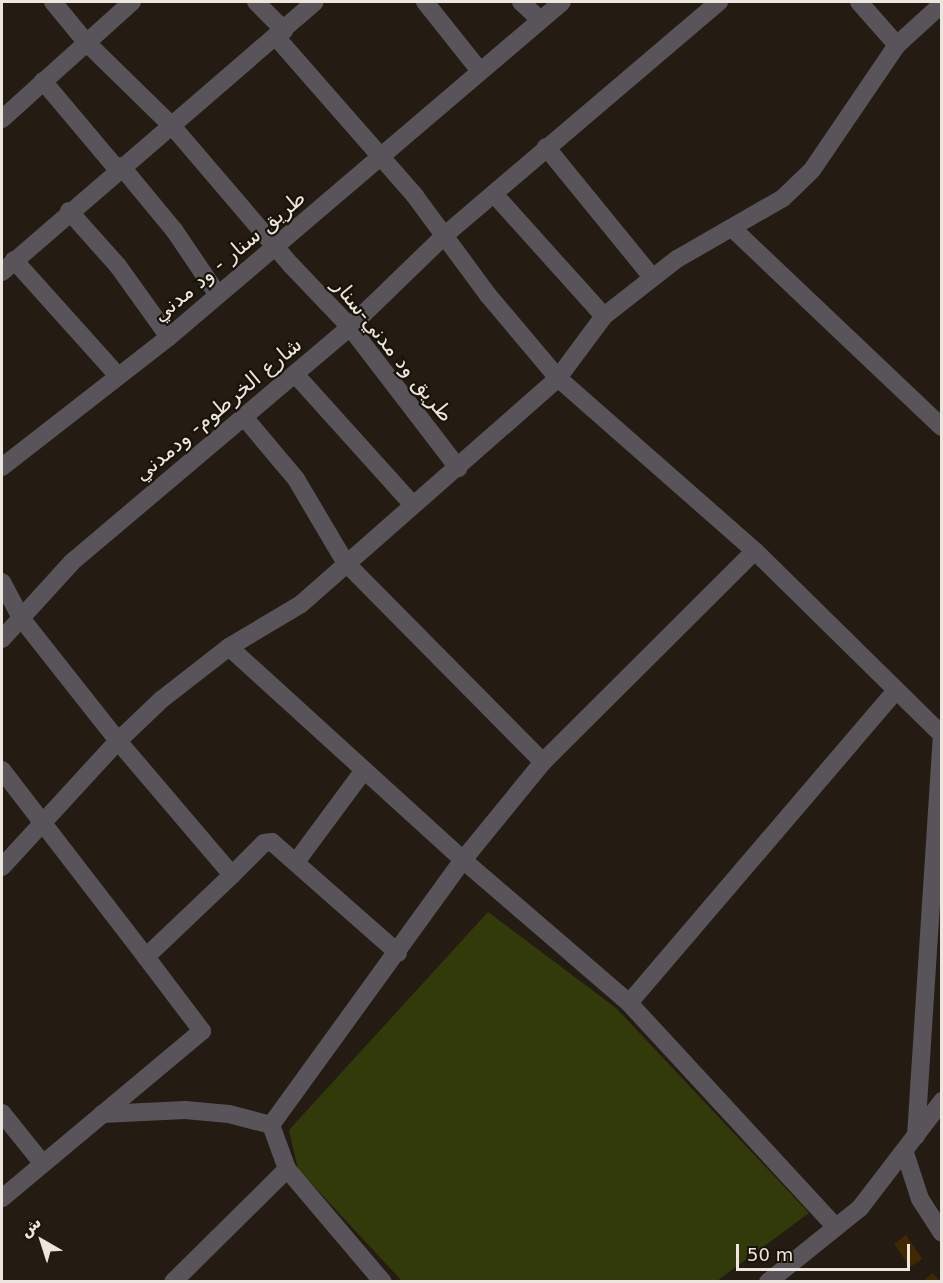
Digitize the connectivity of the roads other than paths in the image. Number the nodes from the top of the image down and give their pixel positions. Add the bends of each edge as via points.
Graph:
1 (53, 2) edge
2 (132, 2) edge
3 (256, 2) edge
4 (315, 2) edge
5 (425, 2) edge
6 (521, 2) edge
7 (562, 2) edge
8 (719, 2) edge
9 (859, 2) edge
10 (942, 4) edge
11 (540, 20) junction
12 (280, 34) junction
13 (86, 42) junction
14 (897, 45) junction
15 (480, 71) junction
16 (43, 81) junction
17 (2, 119) edge
18 (173, 127) junction
19 (546, 147) junction
20 (382, 156) junction
21 (119, 167) junction
22 (495, 194) junction
23 (69, 211) junction
24 (732, 228) junction
25 (445, 235) junction
26 (276, 247) junction
27 (7, 263) edge
28 (652, 277) junction
29 (219, 295) junction
30 (604, 316) junction
31 (350, 327) junction
32 (169, 337) junction
33 (296, 374) junction
34 (118, 376) junction
35 (558, 378) junction
36 (244, 417) junction
37 (942, 427) edge
38 (2, 467) edge
39 (458, 468) junction
40 (411, 503) junction
41 (755, 551) junction
42 (345, 562) junction
43 (2, 582) edge
44 (21, 618) junction
45 (2, 639) edge
46 (229, 647) junction
47 (896, 690) junction
48 (941, 731) edge
49 (118, 741) junction
50 (543, 762) junction
51 (2, 770) edge
52 (364, 770) junction
53 (44, 823) junction
54 (463, 860) junction
55 (296, 862) junction
56 (2, 867) edge
57 (232, 875) junction
58 (398, 953) junction
59 (146, 957) junction
60 (629, 1003) junction
61 (942, 1101) edge
62 (2, 1113) edge
63 (102, 1114) junction
64 (271, 1125) junction
65 (916, 1136) junction
66 (905, 1153) junction
67 (43, 1164) junction
68 (287, 1169) junction
69 (2, 1198) edge
70 (836, 1227) junction
71 (942, 1233) edge
72 (172, 1281) edge
73 (383, 1281) edge
74 (768, 1281) edge

1 - 13 street, طريق ود مدني-سنار
2 - 13 street
3 - 12 street
4 - 12 street
5 - 15 street
6 - 11 street
7 - 11 street, طريق سنار - ود مدني
8 - 19 street, شارع الخرطوم- ودمدني
9 - 14 street
10 - 14 street
11 - 15 street, طريق سنار - ود مدني
12 - 18 street
12 - 20 street
13 - 16 street
13 - 18 street, طريق ود مدني-سنار
14 - 24 street via 812,170 783,198
15 - 20 street, طريق سنار - ود مدني
16 - 17 street
16 - 21 street
18 - 21 street
18 - 26 street, طريق ود مدني-سنار
19 - 22 street, شارع الخرطوم- ودمدني
19 - 28 street
20 - 25 street
20 - 26 street, طريق سنار - ود مدني
21 - 23 street
21 - 29 street via 174,230
22 - 25 street, شارع الخرطوم- ودمدني
22 - 30 street
23 - 27 street
23 - 32 street via 123,273
24 - 28 street
24 - 37 street
25 - 31 street, شارع الخرطوم- ودمدني
25 - 35 street via 488,295
26 - 29 street, طريق سنار - ود مدني
26 - 31 street, طريق ود مدني-سنار
27 - 34 street
28 - 30 street
29 - 32 street, طريق سنار - ود مدني
30 - 35 street
31 - 33 street, شارع الخرطوم- ودمدني
31 - 39 street, طريق ود مدني-سنار
32 - 34 street, طريق سنار - ود مدني
33 - 36 street, شارع الخرطوم- ودمدني
33 - 40 street
34 - 38 street, طريق سنار - ود مدني
35 - 39 street
35 - 41 street
36 - 42 street via 296,479
36 - 44 street, شارع الخرطوم- ودمدني via 72,562
39 - 40 street
40 - 42 street
41 - 47 street
41 - 50 street
42 - 46 street via 301,604
42 - 50 street
43 - 44 street
44 - 45 street, شارع الخرطوم- ودمدني
44 - 49 street
46 - 49 street via 161,700
46 - 52 street
47 - 48 street
47 - 60 street
48 - 65 street
49 - 53 street
49 - 57 street
50 - 54 street
51 - 53 street
52 - 54 street
52 - 55 street
53 - 56 street
53 - 59 street
54 - 58 street
54 - 60 street
55 - 57 street via 272,842 264,843
55 - 58 street
57 - 59 street
58 - 64 street
59 - 63 street via 202,1031
60 - 70 street
61 - 65 street
62 - 67 street
63 - 64 street via 185,1110 229,1114
63 - 67 street
64 - 68 street
65 - 66 street
66 - 70 street via 860,1208
66 - 71 street via 920,1199
67 - 69 street
68 - 72 street
68 - 73 street
70 - 74 street

